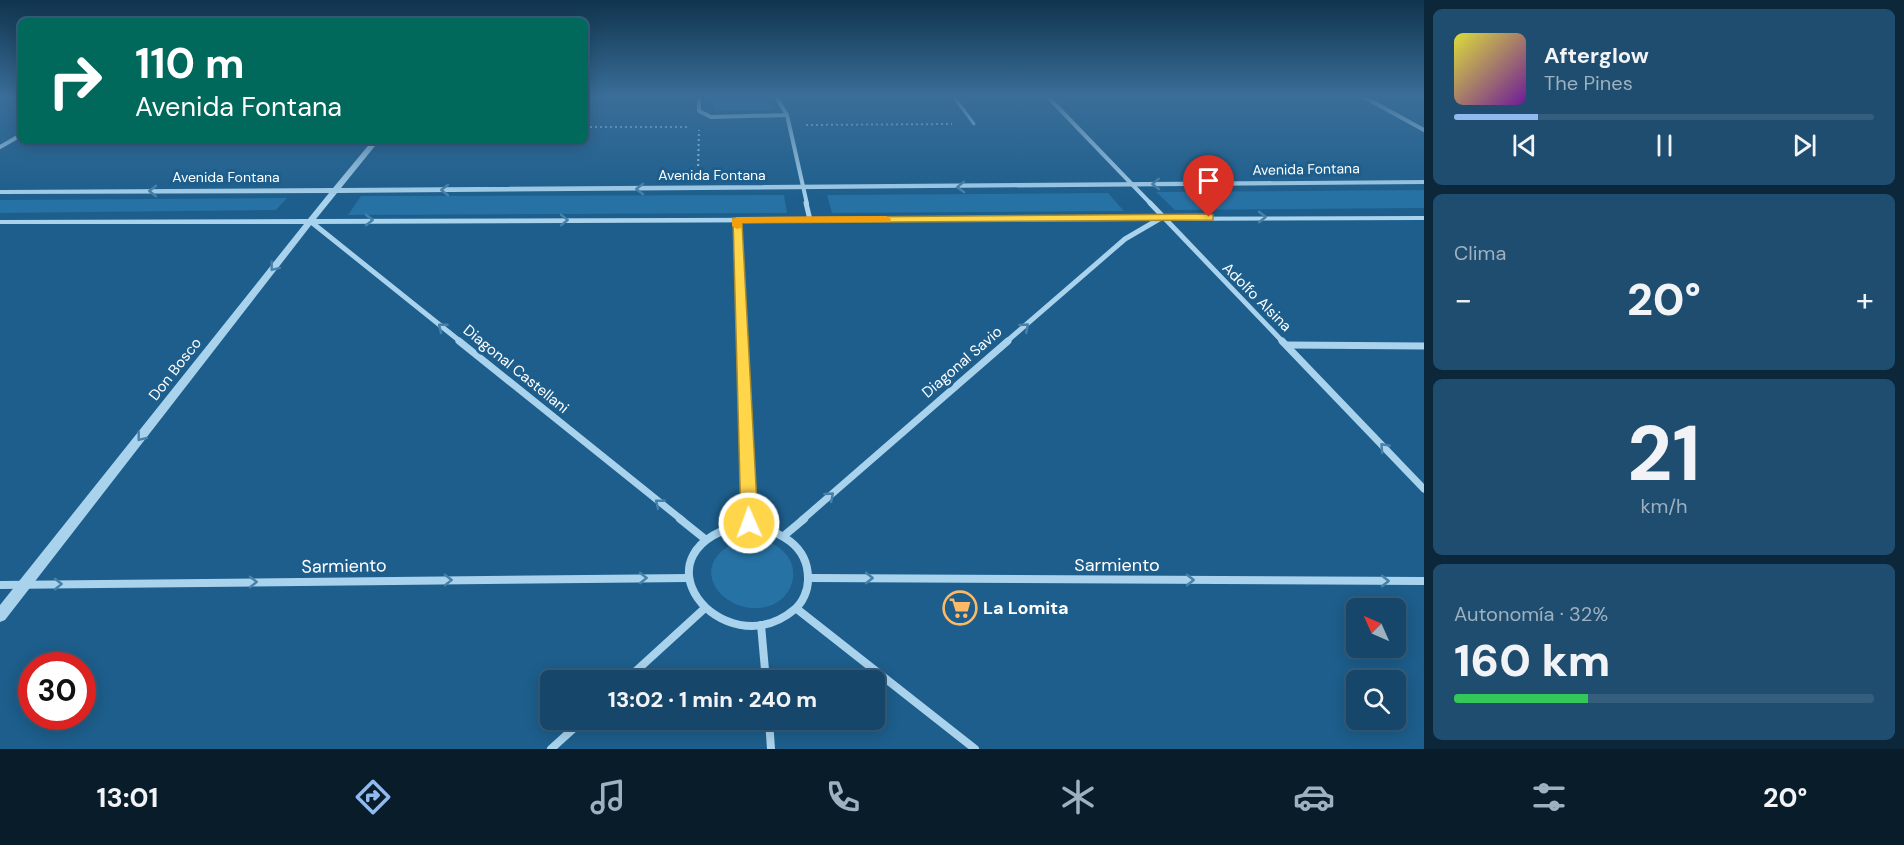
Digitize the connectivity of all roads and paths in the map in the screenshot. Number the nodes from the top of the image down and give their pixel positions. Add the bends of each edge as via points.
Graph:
1 (699, 132) edge
2 (790, 132) edge
3 (1081, 132) edge
4 (18, 137) edge
5 (374, 144) edge
6 (0, 147) edge
7 (1424, 182) edge
8 (1132, 185) junction
9 (698, 189) junction
10 (802, 189) junction
11 (337, 190) junction
12 (0, 192) edge
13 (1161, 217) junction
14 (1424, 218) edge
15 (310, 220) junction
16 (737, 220) junction
17 (810, 220) junction
18 (0, 222) edge
19 (1288, 345) junction
20 (1424, 346) edge
21 (1424, 489) edge
22 (749, 523) junction
23 (786, 534) junction
24 (705, 539) junction
25 (689, 578) junction
26 (811, 578) junction
27 (1424, 582) edge
28 (25, 584) junction
29 (0, 585) edge
30 (705, 608) junction
31 (796, 609) junction
32 (0, 616) edge
33 (761, 625) junction
34 (637, 670) edge
35 (765, 670) edge
36 (572, 730) edge
37 (770, 730) edge
38 (551, 749) edge
39 (771, 749) edge
40 (975, 749) edge

1 - 9 path
2 - 10 street
3 - 8 street, Adolfo Alsina
4 - 6 street
5 - 11 street, Don Bosco
7 -> 8 street, Avenida Fontana
8 -> 10 street, Avenida Fontana
8 - 13 street, Adolfo Alsina
9 - 10 street, Avenida Fontana
9 -> 11 street, Avenida Fontana
10 - 17 street
11 -> 12 street, Avenida Fontana
11 - 15 street, Don Bosco
13 -> 14 street
13 - 17 street
13 - 19 street, Adolfo Alsina
23 -> 13 street, Diagonal Savio via 1125,239
15 -> 16 street
15 - 18 street
24 -> 15 street, Diagonal Castellani
15 -> 28 street, Don Bosco
16 - 17 street
16 - 22 street
19 - 20 street
21 -> 19 street, Adolfo Alsina
22 - 23 street
22 - 24 street via 730,525
23 - 26 street via 800,547
24 - 25 street via 690,560
28 -> 25 street, Sarmiento
25 - 30 street via 694,594
26 -> 27 street, Sarmiento
26 - 31 street via 807,594
28 - 29 street, Sarmiento
28 - 32 street, Don Bosco
30 - 33 street via 721,619
30 - 34 street
31 - 33 street
31 - 40 street
33 - 35 street
36 - 38 street
37 - 39 street

